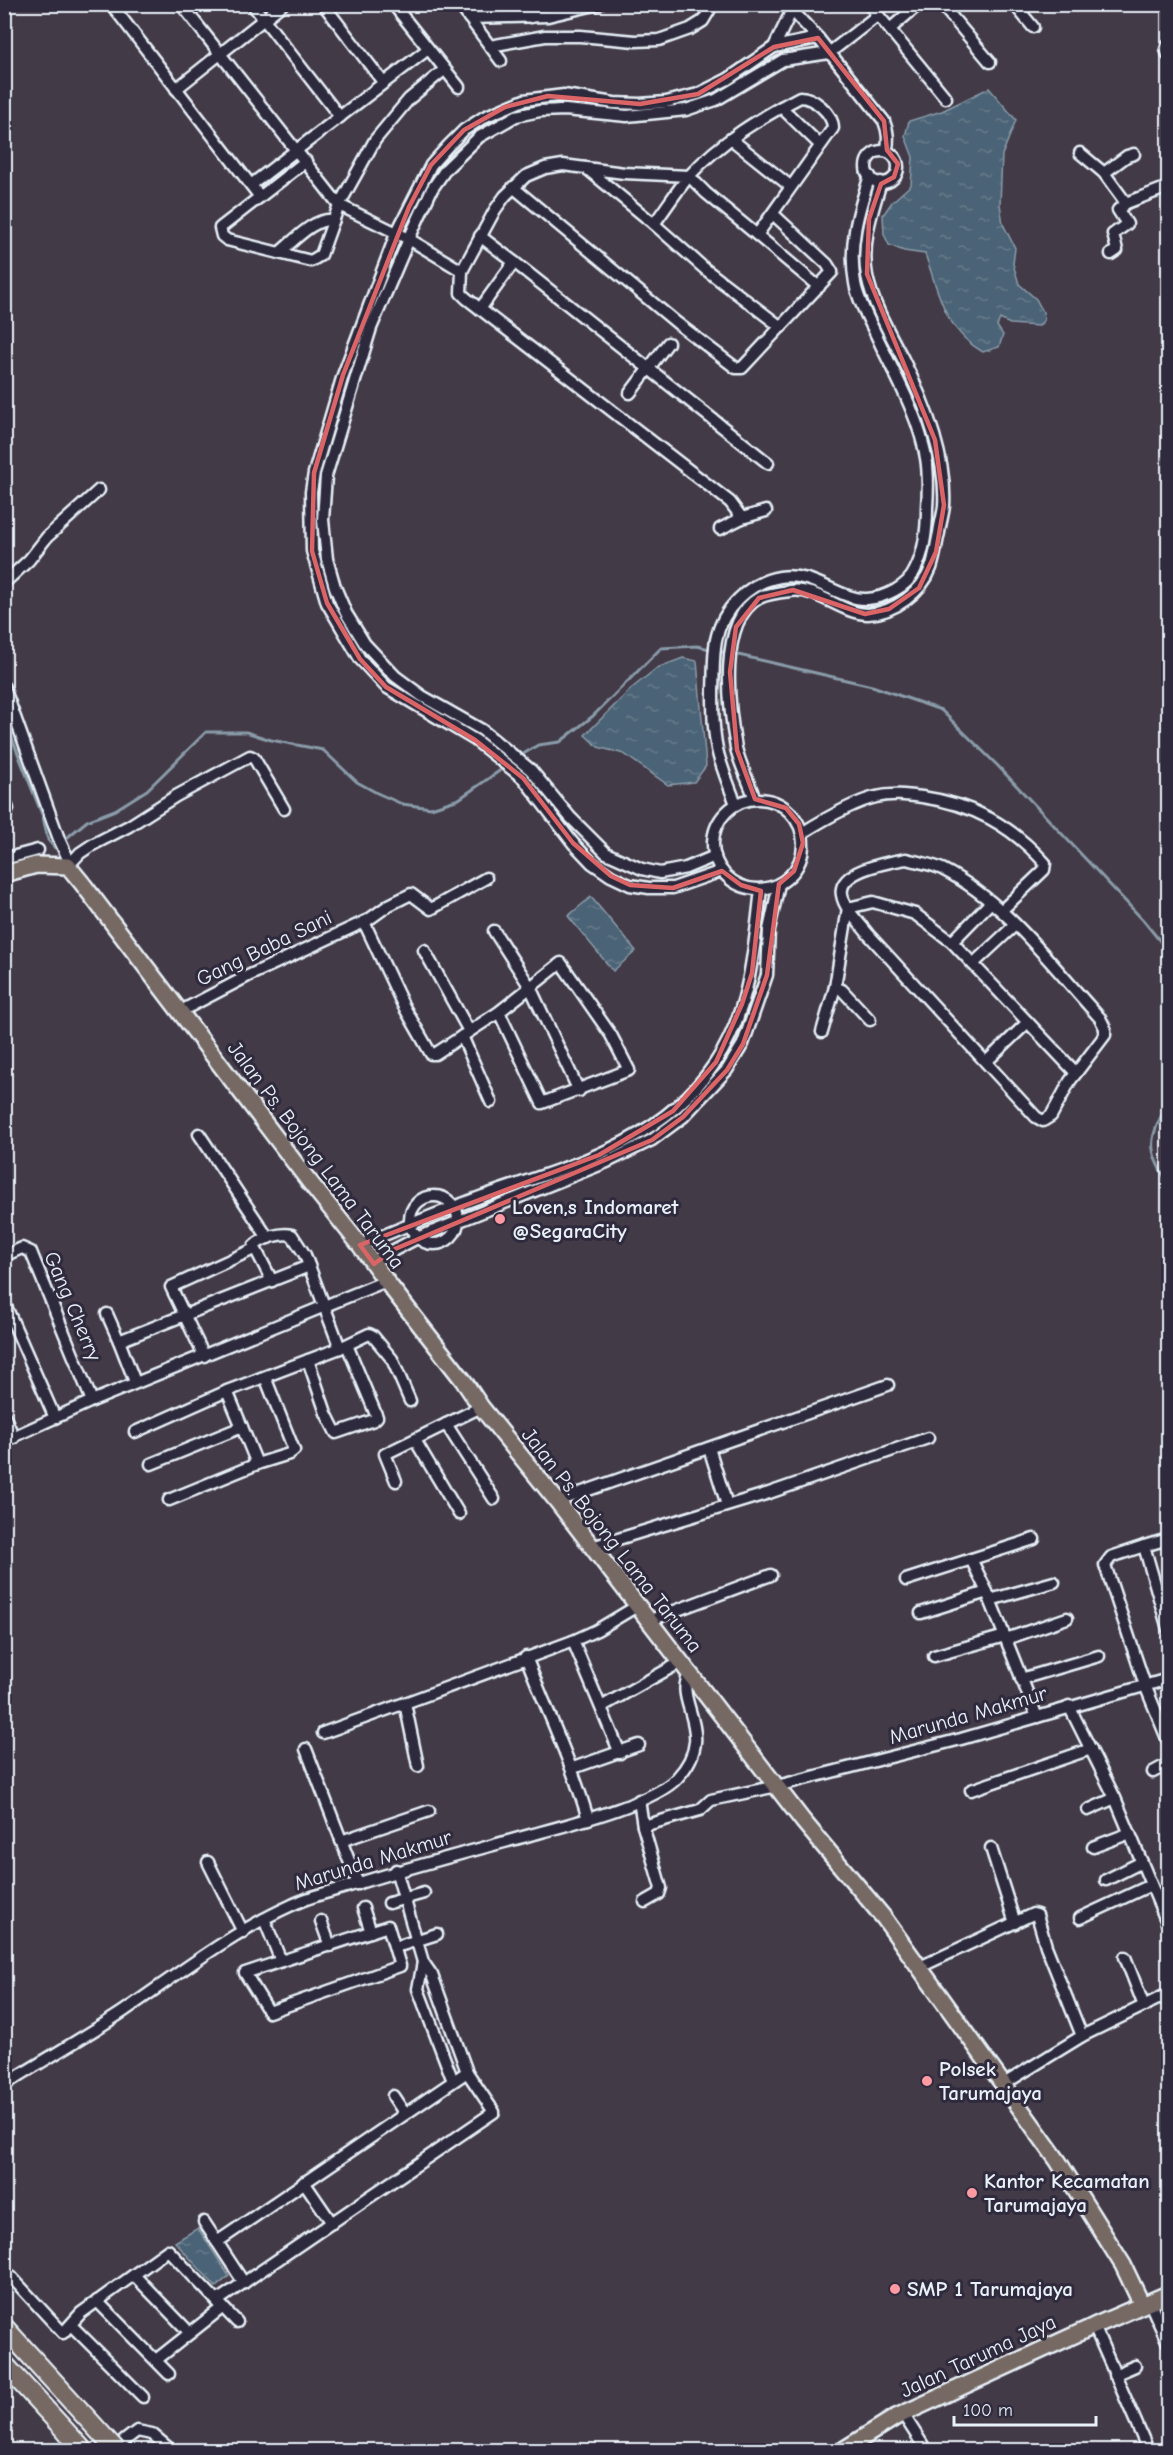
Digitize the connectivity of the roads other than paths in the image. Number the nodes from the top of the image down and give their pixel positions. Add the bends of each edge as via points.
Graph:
1 (111, 4) edge
2 (181, 4) edge
3 (252, 4) edge
4 (283, 4) edge
5 (323, 4) edge
6 (393, 4) edge
7 (459, 4) edge
8 (522, 4) edge
9 (704, 4) edge
10 (869, 4) edge
11 (919, 4) edge
12 (941, 4) edge
13 (1014, 4) edge
14 (596, 5) edge
15 (789, 7) edge
16 (878, 15) junction
17 (531, 17) junction
18 (470, 18) junction
19 (264, 19) junction
20 (1033, 27) dead end
21 (890, 29) junction
22 (818, 39) junction
23 (1168, 45) edge
24 (490, 46) junction
25 (774, 46) junction
26 (428, 49) junction
27 (829, 53) junction
28 (220, 54) junction
29 (1168, 55) edge
30 (501, 61) dead end
31 (990, 62) dead end
32 (444, 70) junction
33 (383, 82) junction
34 (459, 87) dead end
35 (176, 89) junction
36 (945, 98) dead end
37 (781, 107) junction
38 (339, 117) junction
39 (731, 139) junction
40 (820, 145) junction
41 (297, 150) junction
42 (886, 151) junction
43 (1080, 153) dead end
44 (1134, 154) dead end
45 (306, 161) junction
46 (586, 168) junction
47 (1104, 172) junction
48 (870, 176) junction
49 (689, 177) junction
50 (881, 182) junction
51 (251, 185) junction
52 (790, 186) junction
53 (513, 187) junction
54 (1168, 187) edge
55 (260, 197) junction
56 (1126, 203) junction
57 (339, 205) junction
58 (773, 214) junction
59 (334, 220) junction
60 (654, 224) junction
61 (396, 234) junction
62 (757, 235) junction
63 (480, 236) junction
64 (409, 239) junction
65 (279, 253) junction
66 (1111, 254) dead end
67 (514, 262) junction
68 (462, 271) junction
69 (819, 287) junction
70 (480, 309) junction
71 (781, 327) junction
72 (668, 344) dead end
73 (649, 369) junction
74 (630, 393) dead end
75 (768, 463) dead end
76 (99, 490) dead end
77 (766, 511) dead end
78 (742, 518) junction
79 (720, 529) dead end
80 (4, 583) edge
81 (4, 687) edge
82 (4, 799) edge
83 (755, 799) junction
84 (736, 804) junction
85 (284, 809) dead end
86 (4, 818) edge
87 (802, 833) junction
88 (38, 850) dead end
89 (716, 856) junction
90 (4, 859) edge
91 (69, 864) junction
92 (722, 871) junction
93 (4, 874) edge
94 (486, 878) dead end
95 (779, 884) junction
96 (761, 889) junction
97 (991, 902) junction
98 (848, 908) junction
99 (1002, 910) junction
100 (364, 922) junction
101 (1015, 925) junction
102 (494, 931) dead end
103 (952, 942) junction
104 (424, 950) dead end
105 (973, 964) junction
106 (530, 987) junction
107 (835, 987) junction
108 (180, 1011) junction
109 (499, 1012) junction
110 (870, 1020) dead end
111 (1028, 1022) junction
112 (822, 1032) dead end
113 (465, 1034) junction
114 (986, 1062) junction
115 (1076, 1072) junction
116 (579, 1091) junction
117 (491, 1102) dead end
118 (199, 1134) dead end
119 (454, 1206) junction
120 (458, 1221) junction
121 (410, 1224) junction
122 (268, 1238) junction
123 (417, 1238) junction
124 (360, 1245) junction
125 (254, 1249) junction
126 (4, 1256) edge
127 (374, 1264) junction
128 (309, 1266) junction
129 (272, 1281) junction
130 (386, 1281) junction
131 (4, 1302) edge
132 (323, 1306) junction
133 (107, 1314) dead end
134 (185, 1316) junction
135 (119, 1341) junction
136 (344, 1346) junction
137 (204, 1356) junction
138 (308, 1360) junction
139 (265, 1377) junction
140 (135, 1382) junction
141 (888, 1385) dead end
142 (226, 1391) junction
143 (92, 1401) junction
144 (410, 1401) dead end
145 (481, 1407) junction
146 (4, 1415) edge
147 (55, 1418) junction
148 (446, 1424) junction
149 (242, 1427) junction
150 (135, 1432) dead end
151 (927, 1438) dead end
152 (9, 1440) edge
153 (415, 1440) junction
154 (709, 1448) junction
155 (152, 1464) dead end
156 (257, 1464) junction
157 (396, 1480) dead end
158 (494, 1499) dead end
159 (169, 1500) dead end
160 (557, 1501) junction
161 (727, 1505) junction
162 (459, 1514) dead end
163 (1034, 1539) dead end
164 (1168, 1539) edge
165 (1144, 1546) junction
166 (592, 1547) junction
167 (971, 1559) junction
168 (771, 1575) dead end
169 (906, 1580) dead end
170 (1054, 1582) dead end
171 (988, 1596) junction
172 (637, 1606) junction
173 (921, 1613) dead end
174 (1067, 1618) dead end
175 (648, 1621) junction
176 (1168, 1629) edge
177 (1005, 1637) junction
178 (573, 1641) junction
179 (934, 1656) dead end
180 (1099, 1656) dead end
181 (526, 1657) junction
182 (685, 1667) junction
183 (1022, 1679) junction
184 (1168, 1679) edge
185 (1145, 1685) junction
186 (405, 1703) junction
187 (1068, 1706) junction
188 (601, 1707) junction
189 (1037, 1717) junction
190 (323, 1733) dead end
191 (1168, 1741) edge
192 (639, 1745) dead end
193 (306, 1749) dead end
194 (1090, 1749) junction
195 (620, 1753) junction
196 (1168, 1764) edge
197 (418, 1766) dead end
198 (573, 1768) junction
199 (1153, 1772) dead end
200 (777, 1786) junction
201 (971, 1790) dead end
202 (1115, 1798) junction
203 (639, 1800) junction
204 (1088, 1809) dead end
205 (429, 1811) dead end
206 (588, 1819) junction
207 (643, 1826) junction
208 (1130, 1833) junction
209 (341, 1841) junction
210 (1093, 1847) dead end
211 (991, 1848) dead end
212 (208, 1862) dead end
213 (1142, 1862) junction
214 (396, 1870) junction
215 (1106, 1880) dead end
216 (358, 1884) junction
217 (1151, 1885) junction
218 (424, 1893) dead end
219 (405, 1899) junction
220 (645, 1902) dead end
221 (389, 1904) dead end
222 (363, 1908) dead end
223 (264, 1918) junction
224 (1080, 1918) dead end
225 (321, 1922) dead end
226 (1015, 1923) junction
227 (1168, 1925) edge
228 (243, 1932) junction
229 (371, 1932) junction
230 (437, 1934) dead end
231 (417, 1940) junction
232 (402, 1945) dead end
233 (330, 1946) junction
234 (1125, 1957) dead end
235 (281, 1961) junction
236 (423, 1962) junction
237 (920, 1967) junction
238 (1168, 1994) edge
239 (1144, 2006) junction
240 (1082, 2036) junction
241 (467, 2072) junction
242 (453, 2081) junction
243 (1004, 2084) junction
244 (4, 2085) edge
245 (393, 2096) dead end
246 (405, 2114) junction
247 (304, 2182) junction
248 (204, 2222) dead end
249 (332, 2223) junction
250 (217, 2242) junction
251 (4, 2269) edge
252 (134, 2275) junction
253 (244, 2283) junction
254 (1168, 2294) edge
255 (97, 2301) junction
256 (1146, 2303) junction
257 (220, 2304) junction
258 (237, 2322) dead end
259 (71, 2325) junction
260 (1094, 2326) junction
261 (4, 2327) edge
262 (190, 2333) junction
263 (1168, 2343) edge
264 (156, 2360) junction
265 (4, 2364) edge
266 (1135, 2366) dead end
267 (169, 2374) dead end
268 (1114, 2374) junction
269 (143, 2397) dead end
270 (903, 2414) junction
271 (83, 2451) edge
272 (114, 2451) edge
273 (171, 2451) edge
274 (843, 2451) edge
275 (926, 2451) edge
276 (1148, 2451) edge

1 - 35 street
2 - 28 street
3 - 19 street
4 - 19 street
5 - 33 street
6 - 26 street
7 - 18 street
8 - 17 street
9 - 24 street via 709,11 703,21 659,40 545,36
10 - 16 street
11 - 21 street
12 - 31 street
13 - 20 street
14 - 17 street
15 - 22 street
15 - 25 street
16 - 21 street
16 - 27 street
17 - 18 street
18 - 24 street
19 - 28 street
19 - 38 street
21 - 36 street
22 - 25 street
22 - 27 street
23 - 29 street
24 - 30 street
25 - 61 street via 728,79 698,94 666,102 614,103 548,96 524,100 484,117 465,130 431,165
26 - 32 street
26 - 33 street
27 - 42 street via 884,121 889,144
27 - 64 street via 783,60 716,100 686,110 627,117 565,110 516,116 479,137 446,169 432,189
28 - 35 street
28 - 41 street
32 - 34 street
32 - 57 street via 392,118 375,140
33 - 38 street
35 - 51 street
37 - 39 street via 755,120
37 - 40 street
37 - 40 street via 800,97 815,101 834,125
38 - 41 street
39 - 49 street
39 - 52 street
40 - 52 street
41 - 45 street
41 - 51 street
42 - 48 street via 870,156
42 - 50 street via 894,156 898,169 894,177
43 - 47 street
44 - 47 street
45 - 55 street
45 - 57 street
46 - 49 street
46 - 53 street via 545,168
46 - 60 street
47 - 56 street
48 - 50 street
48 - 84 street via 856,219 855,286 920,432 927,460 926,534 915,571 906,583 878,597 853,597 810,579 781,576 756,585 723,618 716,638 713,706 718,755
49 - 60 street
49 - 62 street
50 - 83 street via 865,250 867,274 876,305 917,389 935,440 944,505 936,552 919,588 903,602 876,613 866,614 793,590 759,598 743,614 732,640 730,708 737,750
51 - 55 street
52 - 58 street
53 - 63 street
53 - 71 street via 736,368 742,368
54 - 56 street
55 - 65 street via 220,228 222,236
56 - 66 street via 1118,210 1127,224 1113,234 1117,250
57 - 59 street
57 - 61 street
58 - 62 street
58 - 69 street via 831,270 830,277
59 - 65 street via 317,222
59 - 65 street via 318,258 311,261
60 - 71 street
61 - 64 street
61 - 92 street via 343,375 314,473 312,551 327,603 360,659 386,687 475,740 523,778 592,863 621,880 649,888 673,888
62 - 69 street
63 - 67 street
63 - 68 street
64 - 68 street
64 - 89 street via 371,328 326,476 323,520 327,559 346,613 365,644 395,676 482,730 531,770 606,853 660,873
67 - 70 street
67 - 73 street
68 - 70 street via 461,293
69 - 71 street
70 - 78 street via 730,502
72 - 73 street
73 - 74 street
73 - 75 street
76 - 80 street
77 - 78 street
78 - 79 street
81 - 91 street
82 - 86 street via 8,809
83 - 84 street
83 - 87 street via 786,808
84 - 89 street via 715,830
85 - 91 street via 250,756 86,849
87 - 95 street via 799,863
87 - 99 street via 876,797 900,794 952,801 1014,834 1045,862 1044,870
88 - 90 street
89 - 92 street
91 - 93 main road via 36,865
91 - 108 main road, Jalan Ps. Bojong Lama Taruma
92 - 96 street via 741,885
94 - 100 street, Gang Baba Sani via 431,909 411,894
95 - 96 street
95 - 120 street via 769,930 767,975 757,1009 743,1044 703,1097 652,1140
96 - 119 street via 752,973 742,1004 716,1062 695,1090 646,1131 599,1155
97 - 98 street via 940,868 906,859 865,868 850,878 841,894
97 - 99 street
97 - 103 street
98 - 103 street via 873,902 915,914
98 - 107 street
98 - 114 street
99 - 101 street
100 - 108 street, Gang Baba Sani
100 - 113 street via 429,1053 435,1054
101 - 105 street
101 - 115 street via 1106,1028 1105,1035
102 - 106 street
103 - 105 street
104 - 113 street
105 - 111 street
106 - 109 street
106 - 116 street
106 - 116 street via 563,964 628,1064 628,1071
107 - 110 street
107 - 112 street
108 - 124 main road, Jalan Ps. Bojong Lama Taruma
109 - 113 street
109 - 116 street via 542,1103
111 - 114 street
111 - 115 street
113 - 117 street
114 - 115 street via 1043,1121 1051,1116
118 - 122 street
119 - 120 street
119 - 121 street
119 - 121 street via 437,1196 424,1197 414,1206
120 - 123 street
121 - 123 street
121 - 124 street
122 - 125 street via 256,1243
122 - 128 street via 292,1235
123 - 127 street
124 - 127 main road, Jalan Ps. Bojong Lama Taruma
125 - 129 street
125 - 134 street via 172,1285
126 - 143 street, Gang Cherry via 22,1248 31,1252
127 - 130 main road, Jalan Ps. Bojong Lama Taruma
128 - 129 street
128 - 132 street
129 - 134 street
130 - 132 street
130 - 145 main road, Jalan Ps. Bojong Lama Taruma
131 - 147 street
132 - 136 street
132 - 137 street
133 - 135 street
134 - 135 street
134 - 137 street
135 - 140 street
136 - 138 street
136 - 138 street via 377,1417 374,1420 336,1432
136 - 144 street via 365,1335 373,1336 392,1359
137 - 140 street
138 - 139 street
139 - 142 street
139 - 156 street via 294,1450
140 - 143 street
141 - 154 street
142 - 149 street
142 - 150 street
143 - 147 street
145 - 148 street
145 - 160 main road, Jalan Ps. Bojong Lama Taruma
146 - 152 street
147 - 152 street
148 - 153 street
148 - 158 street
149 - 155 street
149 - 156 street
151 - 161 street
153 - 157 street via 384,1456
153 - 162 street
154 - 160 street
154 - 161 street
156 - 159 street
160 - 166 main road, Jalan Ps. Bojong Lama Taruma
161 - 166 street
163 - 167 street
164 - 165 street
165 - 176 street
165 - 185 street via 1111,1557 1105,1565
166 - 172 main road, Jalan Ps. Bojong Lama Taruma
167 - 169 street
167 - 171 street
168 - 175 street
170 - 171 street
171 - 173 street
171 - 177 street
172 - 175 main road, Jalan Ps. Bojong Lama Taruma
172 - 178 street
174 - 177 street
175 - 182 main road, Jalan Ps. Bojong Lama Taruma
177 - 179 street
177 - 183 street
178 - 181 street
178 - 188 street
180 - 183 street
181 - 186 street
181 - 198 street
182 - 188 street
182 - 200 main road, Jalan Ps. Bojong Lama Taruma
182 - 203 street, Marunda Makmur via 695,1730 692,1758 665,1789
183 - 189 street
184 - 185 street, Marunda Makmur
185 - 187 street, Marunda Makmur
185 - 191 street
186 - 190 street
186 - 197 street
187 - 189 street, Marunda Makmur
187 - 194 street
188 - 195 street
189 - 200 street, Marunda Makmur
192 - 195 street
193 - 209 street
194 - 201 street
194 - 202 street
195 - 198 street
196 - 199 street
198 - 206 street
200 - 207 street, Marunda Makmur via 711,1800 700,1810
200 - 237 main road, Jalan Ps. Bojong Lama Taruma
202 - 204 street
202 - 208 street
203 - 206 street, Marunda Makmur
203 - 207 street
205 - 209 street
206 - 214 street, Marunda Makmur
207 - 220 street via 661,1888 659,1894
208 - 210 street
208 - 213 street
209 - 216 street
211 - 226 street
212 - 228 street
213 - 215 street
213 - 217 street
214 - 216 street, Marunda Makmur
214 - 219 street
216 - 223 street, Marunda Makmur via 295,1903
217 - 224 street
217 - 227 street
218 - 219 street
219 - 221 street
219 - 231 street
222 - 229 street
223 - 228 street, Marunda Makmur
223 - 235 street
225 - 233 street
226 - 237 street
226 - 240 street via 1037,1915
228 - 244 street, Marunda Makmur
229 - 233 street
229 - 235 street via 388,1926 400,1966 269,2012 245,1973
230 - 231 street
231 - 232 street
231 - 236 street
233 - 235 street
234 - 239 street
236 - 241 street via 432,1975
236 - 242 street via 418,1989
237 - 243 main road, Jalan Ps. Bojong Lama Taruma
238 - 239 street
239 - 240 street
240 - 243 street
241 - 242 street
241 - 249 street via 494,2112
242 - 246 street
243 - 256 main road, Jalan Ps. Bojong Lama Taruma via 1091,2212
245 - 246 street
246 - 247 street
247 - 249 street
247 - 250 street
248 - 250 street
249 - 253 street
250 - 253 street
251 - 259 street via 63,2334
252 - 255 street
252 - 257 street via 168,2250
252 - 262 street
253 - 257 street
254 - 256 main road, Jalan Taruma Jaya
255 - 259 street
255 - 264 street
256 - 260 main road, Jalan Taruma Jaya
256 - 263 street
257 - 258 street
257 - 262 street
259 - 269 street
260 - 268 street
260 - 270 main road, Jalan Taruma Jaya
261 - 272 highway, bridge
262 - 264 street
264 - 267 street
265 - 271 highway
266 - 268 street
268 - 276 street
270 - 274 main road, Jalan Taruma Jaya
270 - 275 street
272 - 273 street via 136,2431 152,2434

